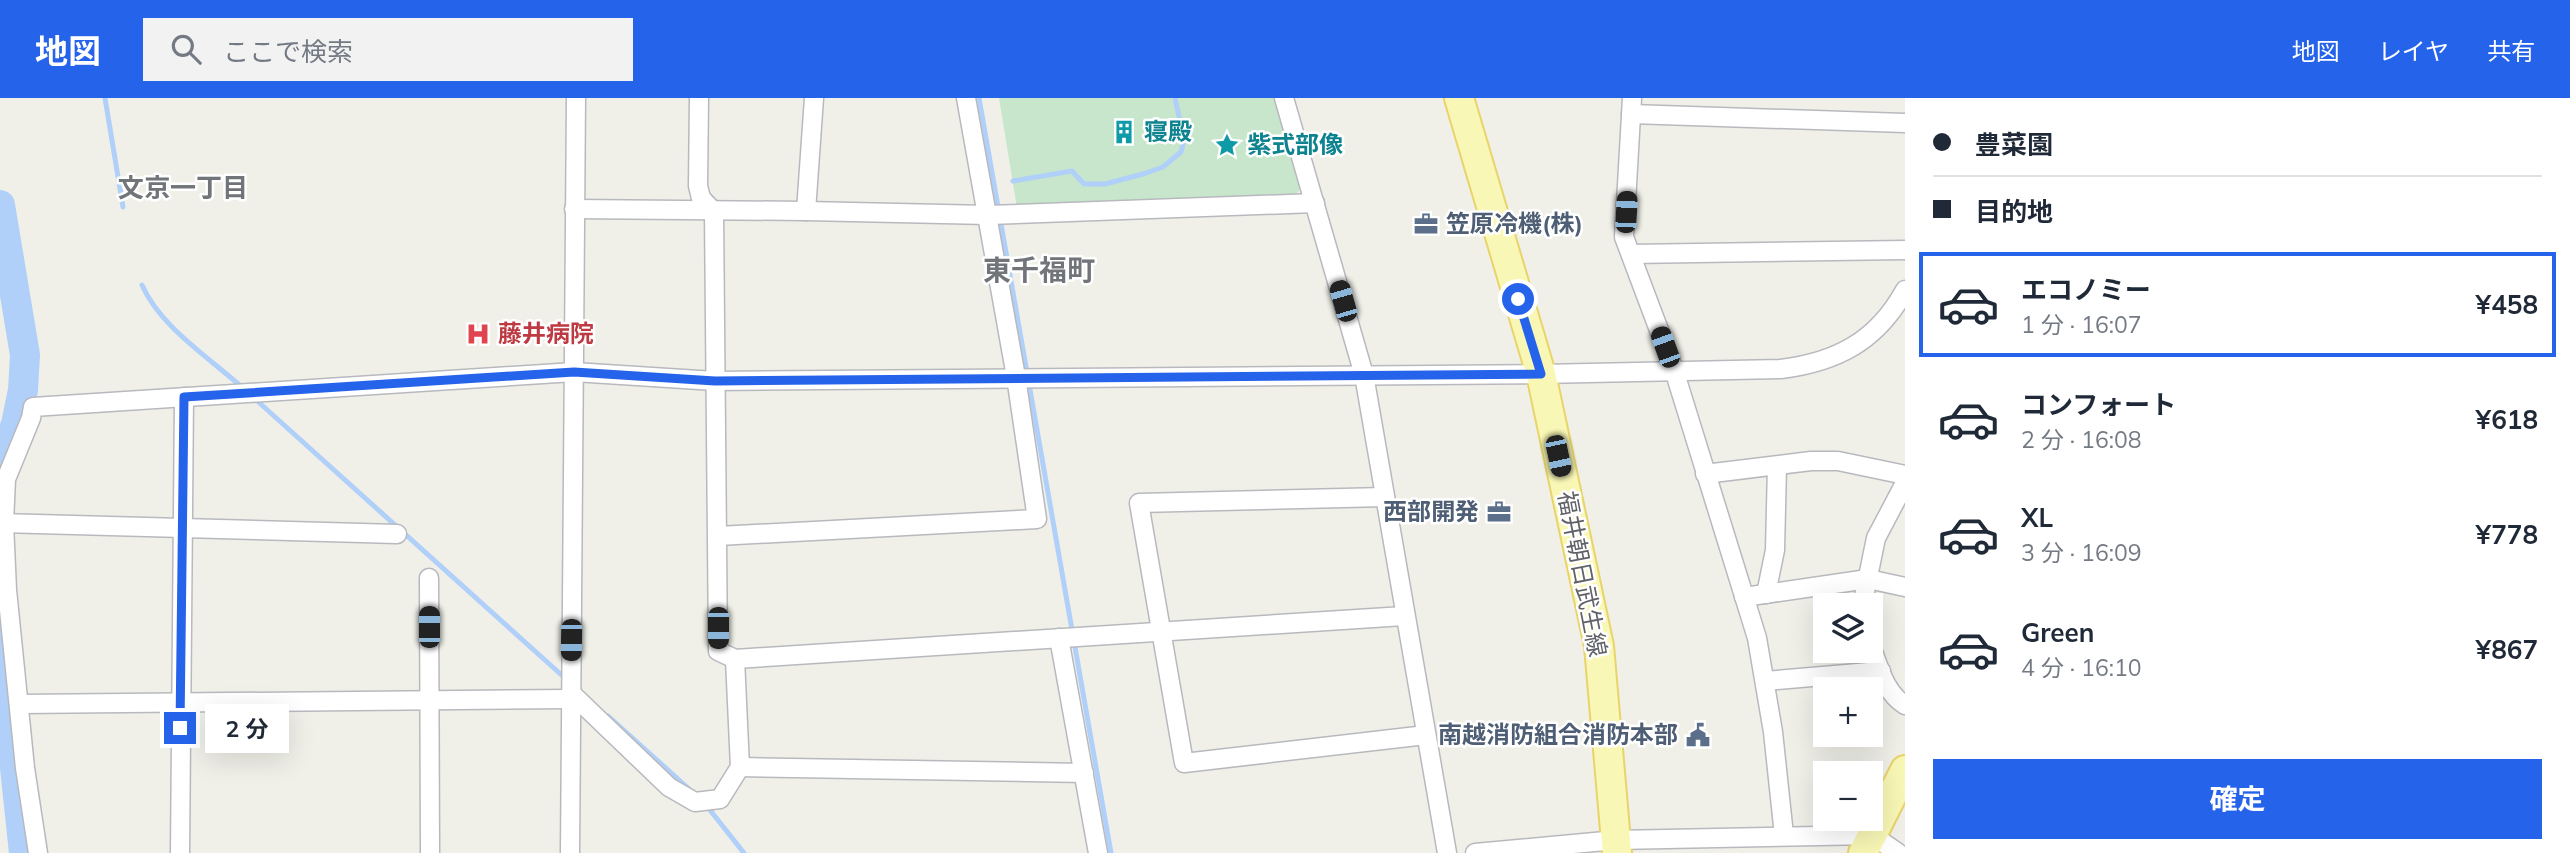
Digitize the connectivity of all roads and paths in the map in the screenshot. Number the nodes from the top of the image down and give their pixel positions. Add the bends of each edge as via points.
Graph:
1 (576, 98) edge
2 (699, 98) edge
3 (814, 98) edge
4 (966, 98) edge
5 (1284, 98) edge
6 (1459, 98) edge
7 (1632, 106) edge
8 (1905, 123) edge
9 (1315, 203) junction
10 (575, 209) junction
11 (806, 211) junction
12 (714, 212) junction
13 (988, 215) junction
14 (1905, 250) edge
15 (1630, 254) junction
16 (1905, 290) edge
17 (1674, 370) junction
18 (574, 372) junction
19 (1541, 374) junction
20 (1364, 375) junction
21 (1016, 377) junction
22 (715, 381) junction
23 (184, 397) junction
24 (1777, 466) junction
25 (1705, 474) junction
26 (1905, 475) edge
27 (1905, 483) edge
28 (1385, 497) junction
29 (2, 523) edge
30 (182, 528) junction
31 (397, 534) dead end
32 (718, 536) junction
33 (429, 579) dead end
34 (1868, 579) junction
35 (1905, 587) edge
36 (1865, 593) edge
37 (1766, 594) junction
38 (1744, 597) junction
39 (1404, 616) junction
40 (1160, 631) junction
41 (1059, 638) junction
42 (735, 659) junction
43 (1878, 663) edge
44 (1881, 671) junction
45 (1765, 681) junction
46 (571, 696) junction
47 (430, 701) junction
48 (181, 703) junction
49 (20, 704) junction
50 (1905, 705) edge
51 (1426, 736) junction
52 (740, 767) junction
53 (1905, 770) edge
54 (1084, 773) junction
55 (1784, 835) junction
56 (1867, 844) edge
57 (1616, 847) edge
58 (38, 853) edge
59 (180, 853) edge
60 (430, 853) edge
61 (570, 853) edge
62 (1098, 853) edge
63 (1447, 853) edge
64 (1475, 853) edge
65 (1898, 853) edge

1 - 10 street
2 - 12 street via 698,186 701,198
3 - 11 street
4 - 13 street
5 - 9 street
6 - 19 main road, 福井朝日武生線
7 - 8 street
7 - 15 street via 1624,237
9 - 13 street
9 - 20 street
10 - 12 street
10 - 18 street
11 - 12 street
11 - 13 street
12 - 22 street
13 - 21 street
14 - 15 street
15 - 17 street
16 - 17 street via 1868,337 1820,362 1781,369
17 - 19 street
17 - 25 street
18 - 22 street
18 - 23 street
18 - 46 street
19 - 20 street
19 - 57 main road, 福井朝日武生線 via 1599,646
20 - 21 street
20 - 28 street
21 - 22 street
21 - 32 street via 1037,519
22 - 32 street
23 - 29 street via 33,407 6,479
23 - 30 street
24 - 25 street
24 - 26 street via 1838,461
24 - 37 street via 1775,550
25 - 38 street
27 - 34 street via 1876,538
28 - 39 street
28 - 40 street via 1139,503
29 - 30 street
29 - 49 street
30 - 31 street
30 - 48 street
32 - 42 street via 718,652
33 - 47 street
34 - 35 street
34 - 36 street
34 - 37 street
37 - 38 street
38 - 45 street
39 - 40 street
39 - 51 street
40 - 41 street
40 - 51 street via 1184,763
41 - 42 street
41 - 54 street
42 - 52 street
43 - 44 street
44 - 45 street
44 - 50 street via 1895,699
45 - 55 street
46 - 47 street
46 - 52 street via 669,787 695,802 720,799
46 - 61 street
47 - 48 street
47 - 60 street
48 - 49 street
48 - 59 street
49 - 58 street
51 - 63 street
52 - 54 street
53 - 56 main road
54 - 62 street
55 - 56 street
55 - 57 street
56 - 65 street
57 - 64 street

